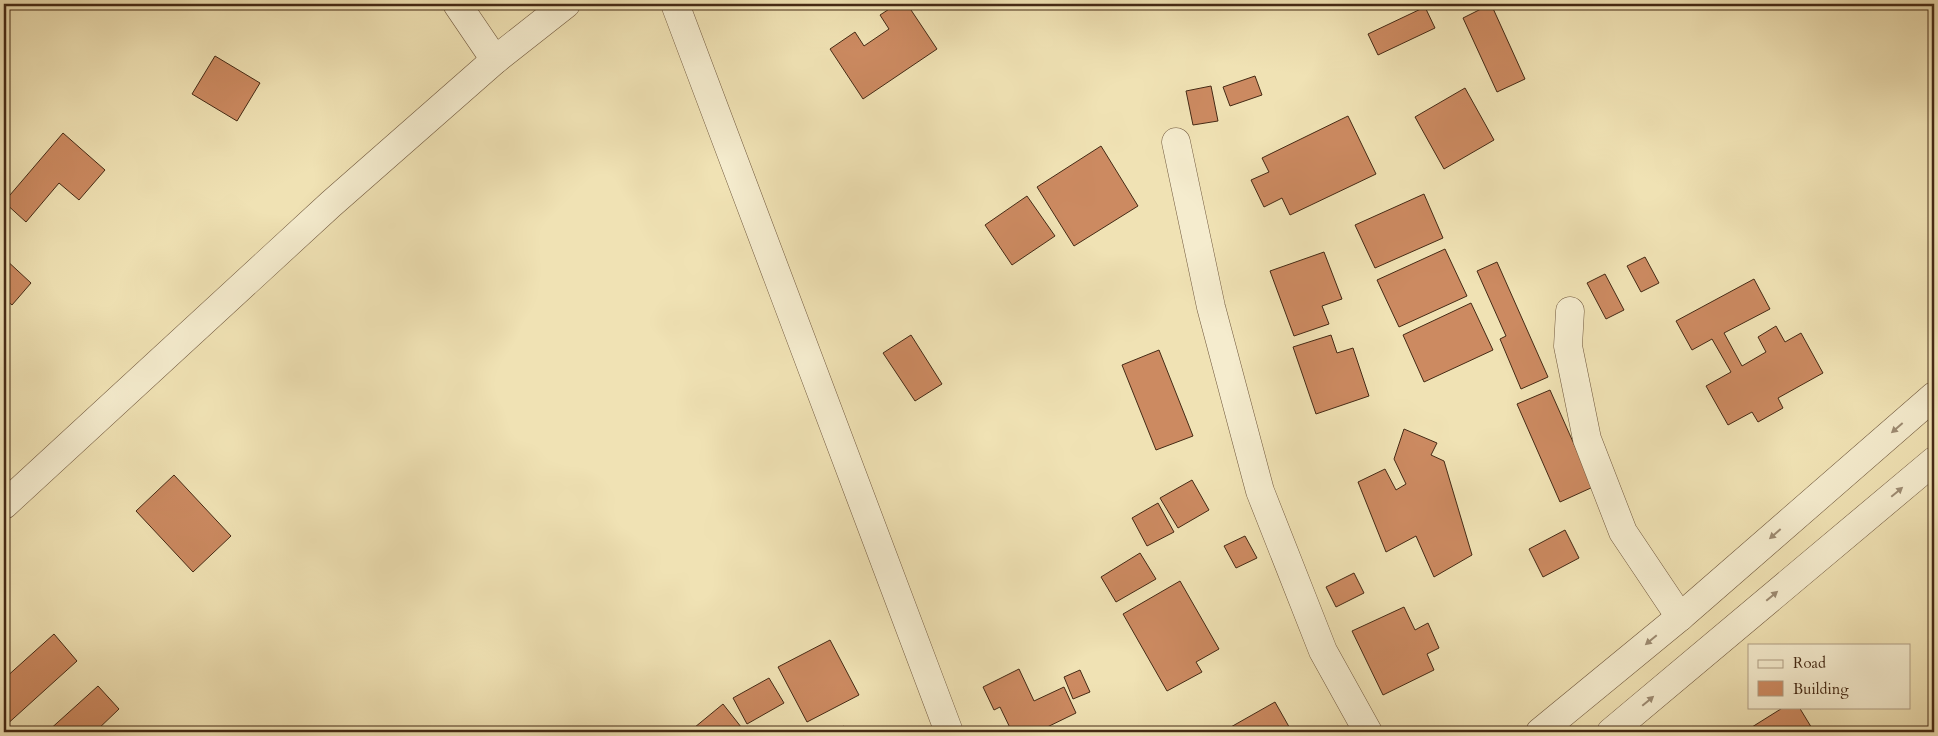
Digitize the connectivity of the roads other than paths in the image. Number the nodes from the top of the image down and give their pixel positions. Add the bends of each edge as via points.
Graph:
1 (457, 4) edge
2 (566, 4) edge
3 (675, 4) edge
4 (495, 60) junction
5 (1176, 142) dead end
6 (1570, 311) dead end
7 (1934, 396) edge
8 (1934, 461) edge
9 (4, 505) edge
10 (1680, 617) junction
11 (949, 732) edge
12 (1368, 732) edge
13 (1540, 732) edge
14 (1611, 732) edge

1 - 4 street
2 - 4 street
3 - 11 street
4 - 9 street via 331,204
5 - 12 street via 1211,307 1260,491 1323,651
6 - 10 street via 1568,346 1587,439 1622,532
7 -> 10 street
14 -> 8 street
10 -> 13 street

